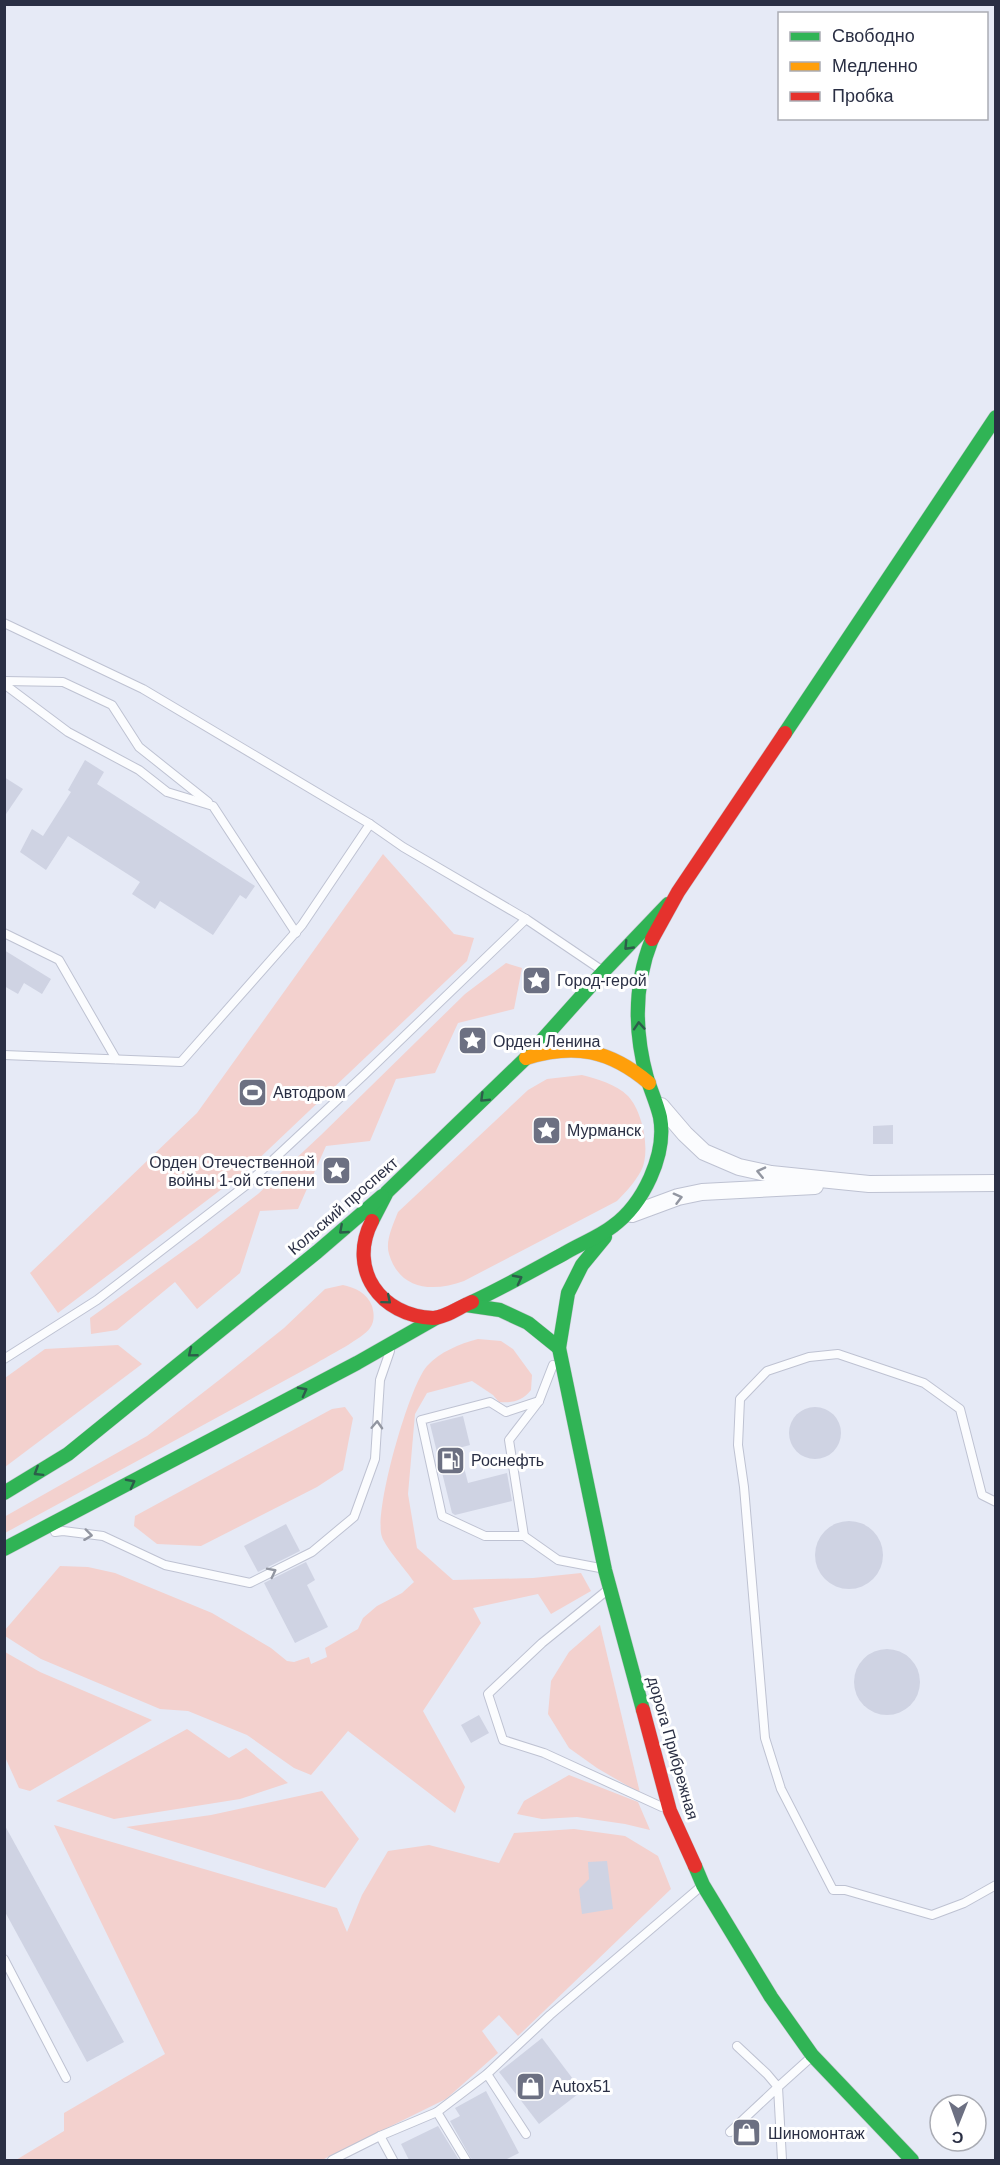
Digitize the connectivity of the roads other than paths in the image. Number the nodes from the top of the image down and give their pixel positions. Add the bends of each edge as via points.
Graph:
1 (996, 417) edge
2 (4, 623) edge
3 (4, 682) edge
4 (213, 806) junction
5 (370, 824) junction
6 (668, 904) junction
7 (526, 919) junction
8 (4, 933) edge
9 (296, 933) junction
10 (604, 971) junction
11 (4, 1055) edge
12 (526, 1058) junction
13 (116, 1059) junction
14 (649, 1083) junction
15 (656, 1099) junction
16 (865, 1183) junction
17 (996, 1183) edge
18 (387, 1192) junction
19 (618, 1223) junction
20 (466, 1305) junction
21 (436, 1318) junction
22 (392, 1343) junction
23 (560, 1348) junction
24 (4, 1359) edge
25 (539, 1401) junction
26 (4, 1493) edge
27 (996, 1502) edge
28 (31, 1535) junction
29 (524, 1536) junction
30 (4, 1549) edge
31 (606, 1570) junction
32 (610, 1587) junction
33 (670, 1810) junction
34 (703, 1885) junction
35 (996, 1885) edge
36 (4, 1959) edge
37 (738, 2046) dead end
38 (812, 2055) junction
39 (487, 2074) junction
40 (66, 2078) dead end
41 (778, 2087) junction
42 (437, 2112) junction
43 (730, 2132) dead end
44 (526, 2134) dead end
45 (380, 2136) junction
46 (332, 2160) edge
47 (393, 2160) edge
48 (466, 2160) edge
49 (782, 2160) edge
50 (912, 2160) edge

1 - 6 main road
2 - 5 lane via 142,689
3 - 4 lane via 68,732 139,770 167,792
3 - 4 lane via 63,682 112,705 139,747
4 - 9 lane
5 - 7 lane
5 - 9 lane
6 -> 10 main road, Кольский проспект
14 -> 6 main road, дорога Прибрежная via 641,1047 638,992 641,970
7 - 10 lane
7 - 24 lane via 245,1186 97,1300
8 - 13 lane via 59,960
9 - 13 lane via 181,1062
10 - 12 main road, Кольский проспект
11 - 13 lane
12 - 14 main road via 559,1050 585,1050 634,1069
12 -> 18 main road, Кольский проспект
14 - 15 main road, дорога Прибрежная
16 -> 15 street via 771,1174 740,1167 704,1152
15 - 19 main road, дорога Прибрежная via 661,1129 656,1158 638,1199
16 - 17 street
19 -> 16 street via 648,1207 702,1192
18 -> 21 main road via 367,1231 363,1251 365,1273 376,1292 406,1313
18 -> 26 main road, Кольский проспект via 68,1454
20 -> 19 main road
19 - 23 main road, дорога Прибрежная via 582,1265 568,1293
20 - 21 main road
20 - 23 main road via 500,1310 528,1323
21 - 22 main road
28 -> 22 main road
28 -> 22 lane via 63,1531 103,1536 165,1565 250,1583 312,1552 354,1517 375,1459 380,1380
23 - 25 lane
23 - 31 main road, дорога Прибрежная
25 - 29 lane via 509,1440
25 - 29 lane via 506,1412 490,1402 421,1420 442,1516 486,1536
27 - 35 lane via 982,1495 960,1409 924,1383 838,1354 809,1357 767,1371 740,1399 738,1445 765,1738 780,1789 833,1890 932,1915
28 - 30 main road
29 - 31 lane via 558,1560
31 - 32 main road, дорога Прибрежная
32 - 33 main road, дорога Прибрежная
32 - 33 lane via 488,1694 503,1740 544,1753
33 - 34 main road, дорога Прибрежная
34 - 38 main road, дорога Прибрежная via 771,1997
34 - 39 lane
36 - 40 lane
37 - 41 lane
38 - 41 lane
38 - 50 main road, дорога Прибрежная
39 - 42 lane
39 - 44 lane
41 - 43 lane
41 - 49 lane
42 - 45 lane
42 - 48 lane
45 - 46 lane
45 - 47 lane

